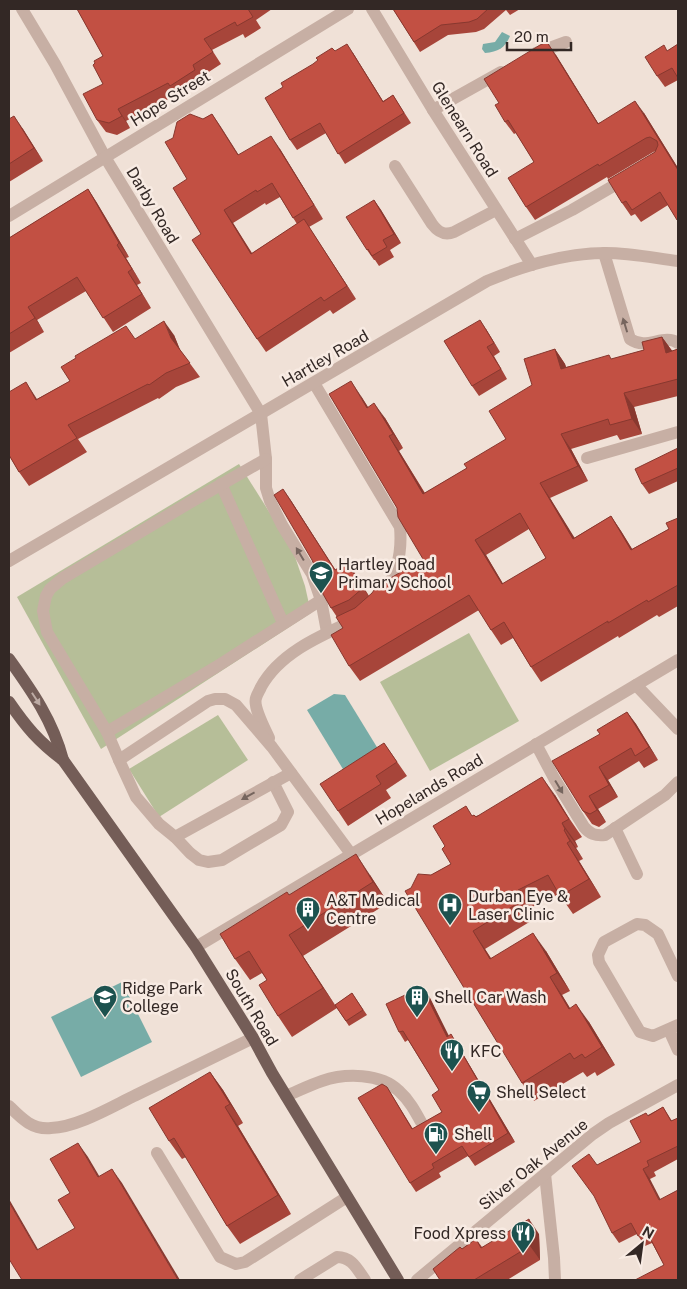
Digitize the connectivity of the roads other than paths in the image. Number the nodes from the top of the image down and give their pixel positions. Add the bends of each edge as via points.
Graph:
1 (22, 9) edge
2 (348, 9) edge
3 (372, 9) edge
4 (566, 42) dead end
5 (433, 110) junction
6 (105, 157) junction
7 (395, 166) dead end
8 (634, 174) edge
9 (496, 210) junction
10 (9, 216) edge
11 (515, 239) junction
12 (604, 253) junction
13 (678, 261) edge
14 (532, 265) junction
15 (678, 343) edge
16 (314, 383) junction
17 (261, 414) junction
18 (678, 432) edge
19 (587, 458) dead end
20 (266, 459) junction
21 (222, 484) junction
22 (9, 561) edge
23 (321, 600) junction
24 (377, 602) edge
25 (366, 612) edge
26 (283, 623) junction
27 (327, 632) junction
28 (9, 659) edge
29 (678, 660) edge
30 (636, 685) junction
31 (9, 702) edge
32 (678, 729) edge
33 (107, 732) junction
34 (536, 744) junction
35 (272, 747) junction
36 (63, 760) junction
37 (119, 760) junction
38 (291, 773) junction
39 (273, 782) junction
40 (678, 782) edge
41 (615, 828) junction
42 (176, 837) junction
43 (351, 854) junction
44 (637, 874) dead end
45 (196, 946) junction
46 (678, 976) edge
47 (674, 1027) edge
48 (253, 1038) junction
49 (678, 1050) edge
50 (678, 1085) edge
51 (286, 1096) junction
52 (9, 1106) edge
53 (421, 1122) edge
54 (157, 1152) dead end
55 (545, 1174) junction
56 (347, 1197) junction
57 (300, 1280) edge
58 (365, 1280) edge
59 (398, 1280) edge
60 (416, 1280) edge
61 (555, 1280) edge

1 - 6 street, Darby Road
2 - 6 street, Hope Street
3 - 5 street, Glenearn Road
4 - 5 street via 520,62
5 - 9 street, Glenearn Road
6 - 10 street, Hope Street
6 - 17 street, Darby Road
7 - 9 street via 432,224 442,234 454,232
8 - 11 street
9 - 11 street, Glenearn Road
11 - 14 street, Glenearn Road
12 - 13 street, Hartley Road
12 - 14 street, Hartley Road via 558,257
15 -> 12 street via 670,339 641,344 630,339
14 - 16 street, Hartley Road via 487,280
16 - 17 street, Hartley Road
16 - 24 street via 400,527 401,543 392,580
17 - 20 street
17 - 22 street, Hartley Road
18 - 19 street
20 - 21 street
23 -> 20 street via 312,574 270,501 266,488
21 - 26 street
21 - 33 street via 63,578 46,596 43,611 47,632
23 - 26 street
23 - 27 street
25 - 27 street via 360,618
26 - 33 street
27 - 35 street via 281,660 267,676 255,698
28 -> 36 main road, South Road via 47,716
29 - 30 street, Hopelands Road
30 - 32 street
30 - 34 street, Hopelands Road
31 - 36 main road, South Road via 27,728
33 - 37 street
34 -> 41 street via 589,833 605,836
34 - 43 street, Hopelands Road
35 - 37 street via 236,705 225,699 216,699 208,701
35 - 38 street
36 - 45 main road, South Road
37 - 42 street via 136,797 159,824
38 - 39 street
38 - 43 street
39 -> 42 street
39 - 42 street via 288,812 284,822 222,860 199,860
40 - 41 street via 665,795
41 - 44 street
43 - 45 street, Hopelands Road
45 - 48 main road, South Road
46 - 47 street via 658,934 645,924 637,924 604,942 600,948 599,962 640,1032 653,1036
47 - 49 street
48 - 51 main road, South Road
48 - 52 street via 109,1108 64,1126 37,1127 24,1121
50 - 55 street, Silver Oak Avenue via 609,1122
51 - 53 street via 323,1080 371,1077 398,1090
51 - 56 main road, South Road
54 - 56 street via 220,1257 236,1264 245,1262
55 - 60 street, Silver Oak Avenue
55 - 61 street
56 - 59 main road, South Road
57 - 58 street via 337,1256 350,1260

